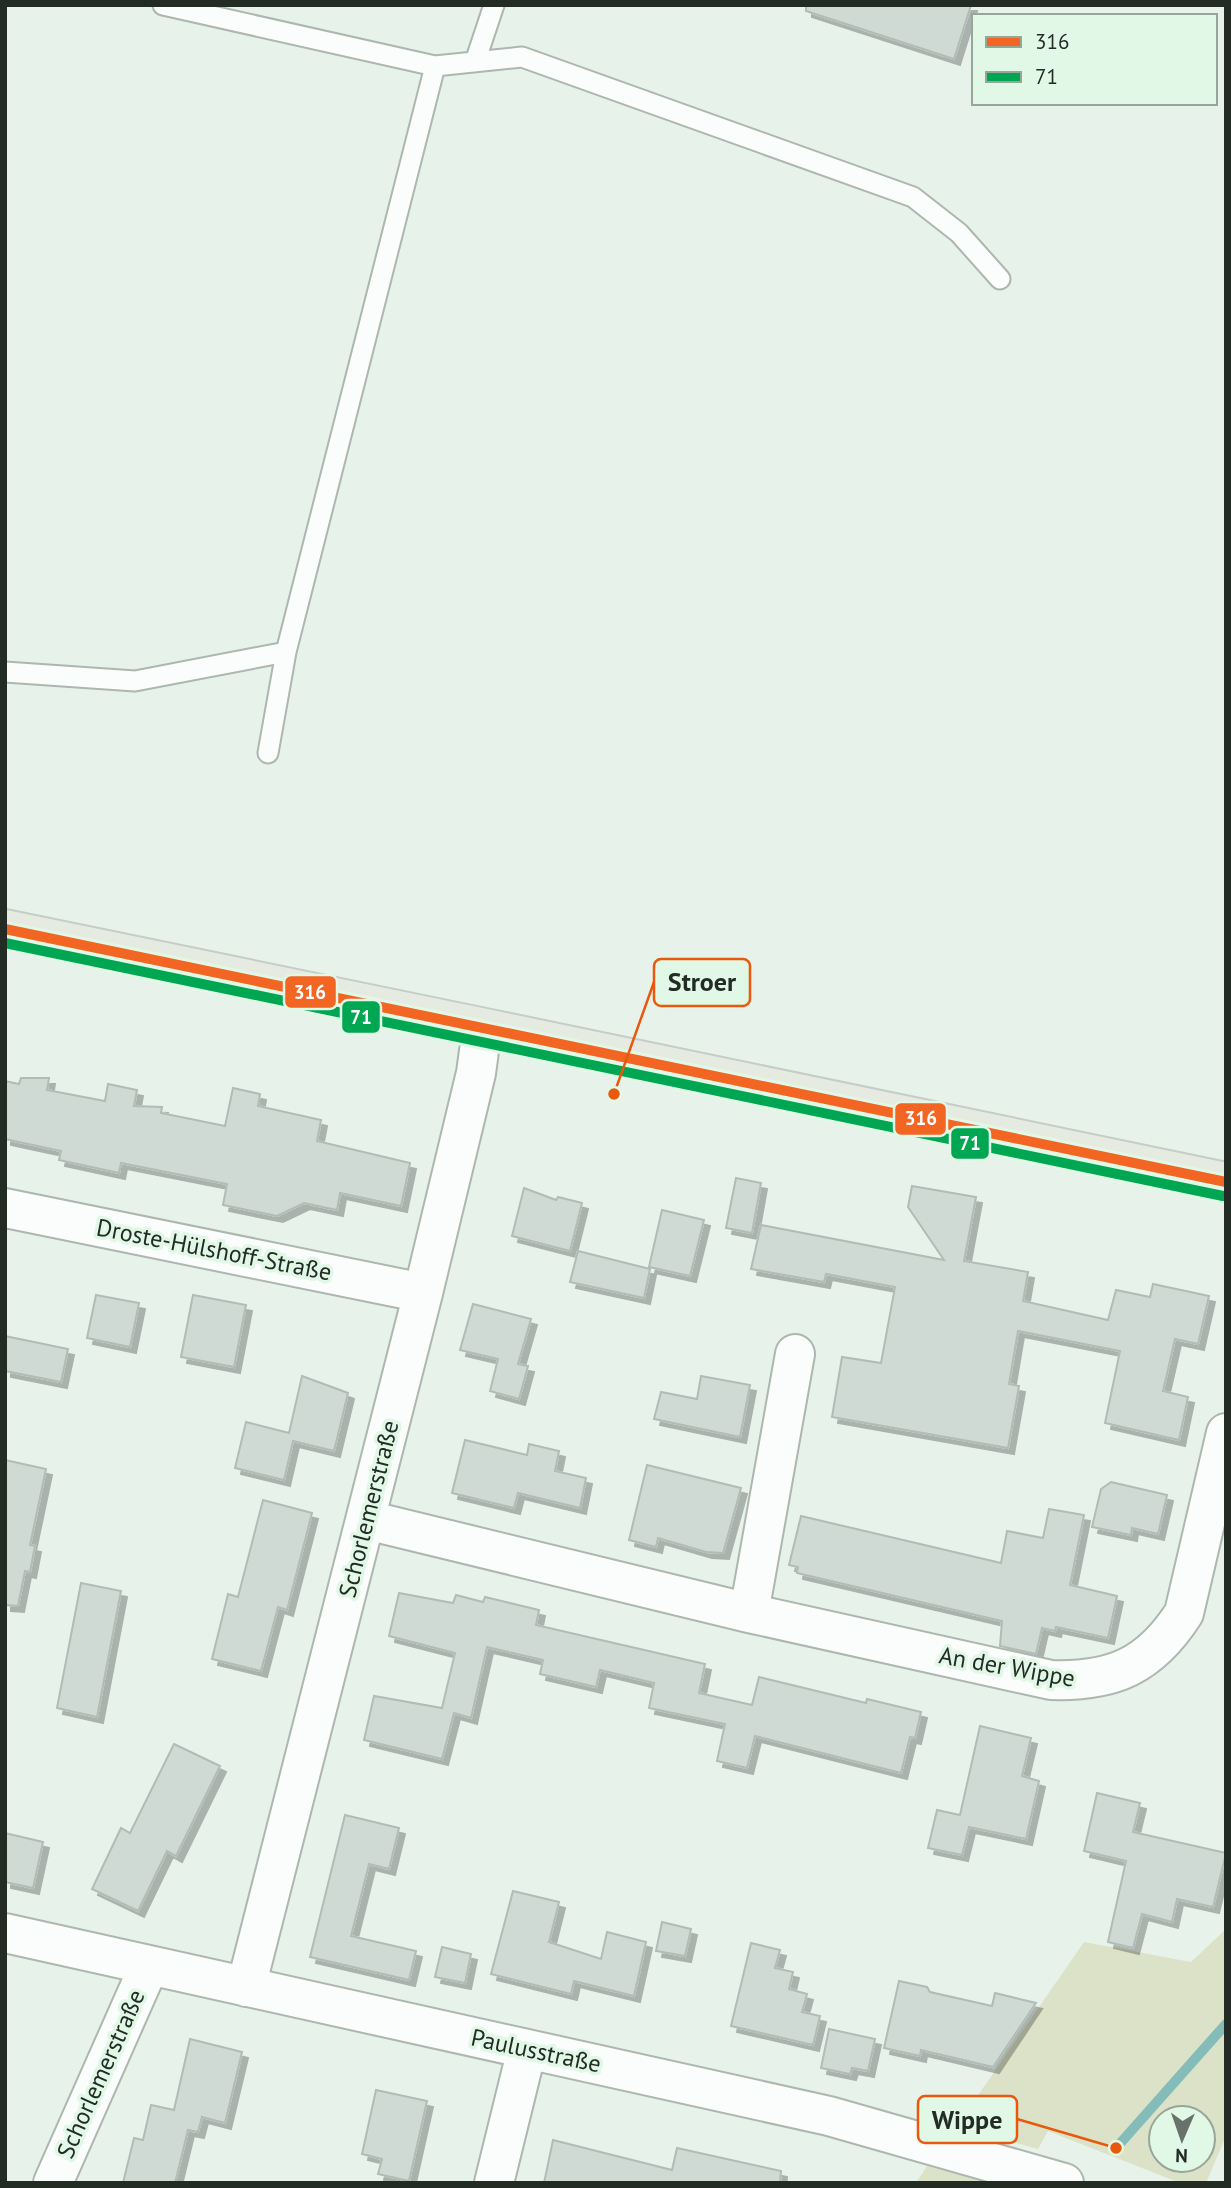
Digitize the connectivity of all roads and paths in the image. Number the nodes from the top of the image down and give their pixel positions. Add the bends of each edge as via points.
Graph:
1 (163, 5) edge
2 (494, 5) edge
3 (475, 62) junction
4 (435, 66) junction
5 (1000, 279) dead end
6 (286, 652) junction
7 (5, 672) edge
8 (268, 753) dead end
9 (5, 929) edge
10 (482, 1029) junction
11 (1226, 1182) edge
12 (5, 1208) edge
13 (424, 1293) junction
14 (795, 1354) dead end
15 (1226, 1433) edge
16 (367, 1520) junction
17 (749, 1613) junction
18 (5, 1933) edge
19 (149, 1966) junction
20 (246, 1987) junction
21 (527, 2049) junction
22 (1062, 2182) edge
23 (53, 2183) edge
24 (494, 2183) edge

1 - 4 lane
2 - 3 lane
3 - 4 lane
3 - 5 lane via 522,57 913,197 959,233
4 - 6 lane
6 - 7 lane via 135,681
6 - 8 lane
9 - 10 main road
10 - 11 main road
10 - 13 street, Schorlemerstraße via 476,1073
12 - 13 street, Droste-Hülshoff-Straße
13 - 16 street, Schorlemerstraße
14 - 17 street
15 - 17 street, An der Wippe via 1184,1613 1168,1637 1120,1672 1087,1681 1051,1680
16 - 17 street, An der Wippe
16 - 20 street, Schorlemerstraße
18 - 19 street, Paulusstraße
19 - 20 street, Paulusstraße
19 - 23 street, Schorlemerstraße
20 - 21 street, Paulusstraße
21 - 22 street, Paulusstraße via 830,2116
21 - 24 street

